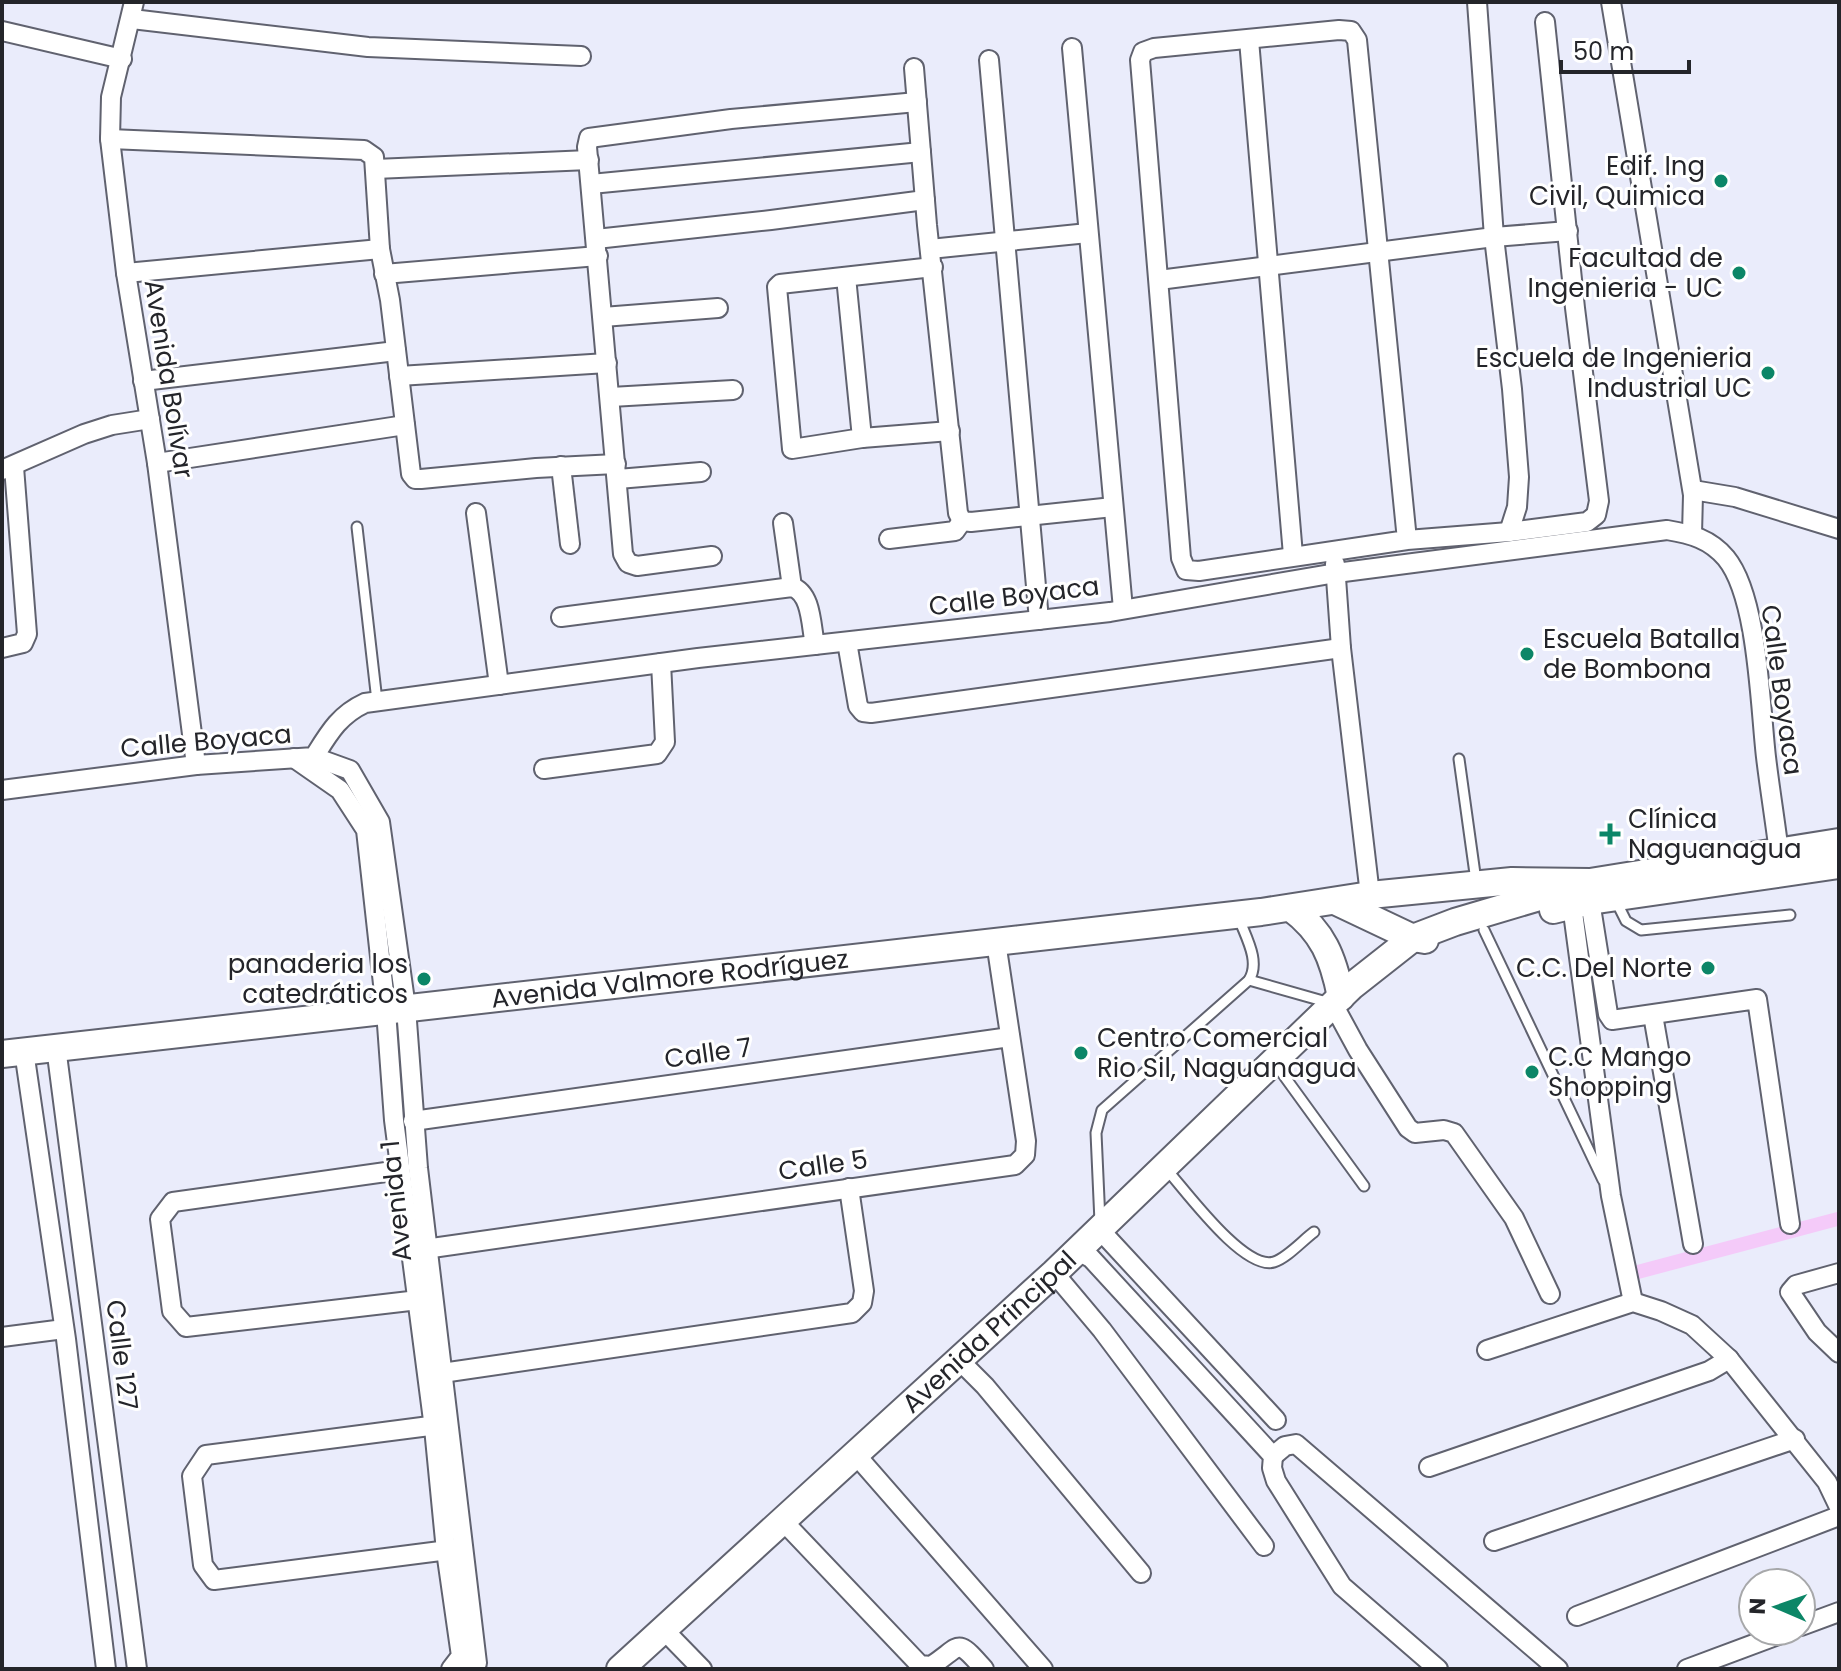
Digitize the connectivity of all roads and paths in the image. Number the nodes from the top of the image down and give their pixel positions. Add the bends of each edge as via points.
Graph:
1 (1477, 2) edge
2 (1611, 2) edge
3 (133, 11) edge
4 (1545, 22) dead end
5 (2, 31) edge
6 (1249, 40) junction
7 (1072, 48) dead end
8 (581, 56) dead end
9 (122, 59) junction
10 (989, 60) dead end
11 (914, 68) dead end
12 (917, 102) junction
13 (110, 139) junction
14 (921, 152) junction
15 (589, 160) junction
16 (375, 169) junction
17 (591, 184) junction
18 (925, 200) junction
19 (1568, 231) junction
20 (1088, 233) junction
21 (1494, 237) junction
22 (1005, 241) junction
23 (597, 248) junction
24 (380, 249) junction
25 (1379, 251) junction
26 (931, 258) junction
27 (1267, 267) junction
28 (126, 273) junction
29 (384, 274) junction
30 (846, 277) junction
31 (1159, 280) junction
32 (718, 308) dead end
33 (603, 317) junction
34 (396, 351) junction
35 (607, 363) junction
36 (399, 376) junction
37 (143, 381) junction
38 (733, 390) dead end
39 (611, 397) junction
40 (150, 419) junction
41 (405, 425) junction
42 (950, 431) junction
43 (862, 438) junction
44 (157, 463) junction
45 (561, 466) junction
46 (8, 468) edge
47 (617, 472) junction
48 (701, 472) dead end
49 (1693, 495) junction
50 (1113, 507) junction
51 (476, 513) dead end
52 (1030, 517) junction
53 (962, 521) junction
54 (783, 523) dead end
55 (357, 527) dead end
56 (1839, 529) edge
57 (1509, 532) junction
58 (1692, 534) junction
59 (889, 539) dead end
60 (1407, 540) junction
61 (570, 544) dead end
62 (1334, 551) junction
63 (1293, 555) junction
64 (712, 556) dead end
65 (1336, 573) junction
66 (792, 587) junction
67 (1123, 609) junction
68 (561, 617) dead end
69 (1039, 620) junction
70 (847, 642) junction
71 (815, 645) junction
72 (2, 648) edge
73 (1341, 648) junction
74 (661, 663) junction
75 (499, 685) junction
76 (377, 701) junction
77 (314, 757) junction
78 (294, 758) junction
79 (1459, 759) dead end
80 (196, 765) junction
81 (544, 769) dead end
82 (2, 790) edge
83 (1839, 842) edge
84 (1780, 864) junction
85 (1839, 865) edge
86 (1477, 884) junction
87 (1417, 890) junction
88 (1370, 895) junction
89 (1592, 896) junction
90 (1337, 902) junction
91 (1291, 908) junction
92 (1237, 914) junction
93 (1790, 915) dead end
94 (1450, 934) junction
95 (996, 942) junction
96 (1249, 980) junction
97 (1342, 996) junction
98 (396, 1010) junction
99 (1653, 1015) junction
100 (1010, 1037) junction
101 (56, 1047) junction
102 (13, 1052) edge
103 (1274, 1061) junction
104 (413, 1121) junction
105 (1164, 1167) junction
106 (400, 1170) junction
107 (1364, 1186) dead end
108 (849, 1188) junction
109 (1611, 1196) junction
110 (1790, 1224) dead end
111 (1100, 1230) junction
112 (1314, 1232) dead end
113 (1693, 1244) dead end
114 (419, 1249) junction
115 (1078, 1251) junction
116 (1054, 1273) junction
117 (1839, 1273) edge
118 (1550, 1294) dead end
119 (425, 1299) junction
120 (1633, 1302) junction
121 (64, 1329) junction
122 (2, 1337) edge
123 (1837, 1348) edge
124 (1487, 1350) dead end
125 (1729, 1359) junction
126 (960, 1361) junction
127 (442, 1373) junction
128 (1276, 1420) dead end
129 (441, 1426) junction
130 (1795, 1439) junction
131 (856, 1455) junction
132 (1273, 1456) junction
133 (1429, 1467) dead end
134 (1839, 1507) edge
135 (1839, 1516) edge
136 (783, 1521) junction
137 (1494, 1541) dead end
138 (1264, 1546) dead end
139 (454, 1550) junction
140 (1141, 1573) dead end
141 (1839, 1612) edge
142 (1577, 1616) dead end
143 (1817, 1620) edge
144 (663, 1629) junction
145 (1746, 1647) edge
146 (106, 1669) edge
147 (137, 1669) edge
148 (451, 1669) edge
149 (472, 1669) edge
150 (620, 1669) edge
151 (702, 1669) edge
152 (984, 1669) edge
153 (1043, 1669) edge
154 (1438, 1669) edge
155 (1558, 1669) edge
156 (1687, 1669) edge

1 - 21 street
2 - 49 street
3 - 8 street via 368,47
3 - 9 street, Avenida Bolívar
4 - 19 street
5 - 9 street
6 - 25 street via 1339,30 1351,31 1357,40
6 - 27 street
6 - 31 street via 1143,52
7 - 20 street
9 - 13 street, Avenida Bolívar via 111,97
10 - 22 street
11 - 12 street
12 - 14 street
12 - 15 street via 597,136 589,138
13 - 16 street via 364,150 374,157
13 - 28 street, Avenida Bolívar
14 - 17 street
14 - 18 street
15 - 16 street
15 - 17 street
16 - 24 street
17 - 23 street
18 - 23 street
18 - 26 street
19 - 21 street
19 - 57 street via 1599,506 1587,522
20 - 22 street
20 - 50 street
21 - 25 street
21 - 57 street via 1519,477
22 - 26 street
22 - 52 street
23 - 29 street
23 - 33 street
24 - 28 street
24 - 29 street
25 - 27 street
25 - 60 street
26 - 30 street
26 - 42 street
27 - 31 street
27 - 63 street
28 - 37 street, Avenida Bolívar
29 - 34 street
30 - 43 street
30 - 43 street via 777,287 790,445 798,450
31 - 63 street via 1186,570
32 - 33 street
33 - 35 street
34 - 36 street
34 - 37 street
35 - 36 street
35 - 39 street
36 - 41 street
37 - 40 street, Avenida Bolívar
38 - 39 street
39 - 47 street
40 - 44 street, Avenida Bolívar
40 - 46 street via 84,434
41 - 44 street
41 - 45 street via 415,479
42 - 43 street
42 - 53 street
44 - 80 street, Avenida Bolívar
45 - 47 street
45 - 61 street
46 - 72 street via 27,634 23,643
47 - 48 street
47 - 64 street via 628,563
49 - 56 street via 1699,491 1735,497
49 - 58 street
50 - 52 street
50 - 67 street
51 - 75 street
52 - 53 street
52 - 69 street
53 - 59 street via 955,531
54 - 66 street
55 - 76 lane
57 - 60 street
58 - 65 street, Calle Boyaca via 1667,530
58 - 84 street, Calle Boyaca via 1728,561 1746,604
60 - 62 street
62 - 63 street
62 - 65 street
65 - 67 street, Calle Boyaca
65 - 73 street
66 - 68 street
66 - 71 street via 805,596
67 - 69 street, Calle Boyaca
69 - 70 street, Calle Boyaca
70 - 71 street, Calle Boyaca
70 - 73 street via 858,706 871,713
71 - 74 street, Calle Boyaca
73 - 88 street
74 - 75 street, Calle Boyaca
74 - 81 street via 662,750
75 - 76 street, Calle Boyaca
76 - 77 street, Calle Boyaca via 348,711
77 - 78 street, Calle Boyaca
77 - 98 street, Avenida 1 via 350,770 380,822
78 - 80 street, Calle Boyaca
78 - 98 street, Avenida 1 via 340,790 366,830
79 - 86 lane
80 - 82 street, Calle Boyaca
83 - 84 street
84 - 85 street
84 - 89 street
86 - 87 street, Avenida Valmore Rodríguez
86 - 89 street, Avenida Valmore Rodríguez via 1512,881
87 - 88 street, Avenida Valmore Rodríguez
87 - 94 street via 1442,906
88 - 90 street, Avenida Valmore Rodríguez
89 - 93 lane via 1641,930
89 - 94 street, Avenida Principal
89 - 99 street via 1610,1017
89 - 109 street
90 - 91 street, Avenida Valmore Rodríguez
90 - 94 street
91 - 92 street, Avenida Valmore Rodríguez
91 - 97 street via 1319,933
92 - 95 street, Avenida Valmore Rodríguez
92 - 96 lane via 1254,962
94 - 97 street, Avenida Principal
94 - 109 lane
95 - 98 street, Avenida Valmore Rodríguez
95 - 100 street, Calle 5
96 - 97 lane
96 - 111 lane via 1102,1110 1096,1133
97 - 103 street, Avenida Principal
97 - 118 street via 1358,1050 1408,1128 1415,1133 1454,1133 1514,1218
98 - 101 street, Avenida Valmore Rodríguez
98 - 104 street, Avenida 1
98 - 106 street, Avenida 1
99 - 110 street via 1757,999
99 - 113 street
100 - 104 street, Calle 7
100 - 108 street, Calle 5 via 1026,1141 1025,1155 1015,1165
101 - 102 street, Avenida Valmore Rodríguez
101 - 147 street, Calle 127
102 - 121 street, Calle 127
103 - 105 street, Avenida Principal
103 - 107 lane
104 - 114 street, Avenida 1
105 - 111 street, Avenida Principal
105 - 112 lane via 1247,1257 1275,1262
106 - 114 street, Avenida 1
106 - 119 street via 173,1202 160,1219 172,1311 186,1327
108 - 114 street, Calle 5
108 - 127 street via 864,1291 852,1313
109 - 120 street
111 - 115 street, Avenida Principal
111 - 128 street
114 - 119 street, Avenida 1
115 - 116 street, Avenida Principal
115 - 132 street via 1091,1258
116 - 126 street, Avenida Principal
116 - 138 street
117 - 123 street via 1796,1285 1790,1292 1817,1332
119 - 127 street, Avenida 1
119 - 129 street, Avenida 1
120 - 124 street
120 - 125 street via 1692,1325
121 - 122 street
121 - 146 street, Calle 127
125 - 130 street
125 - 133 street via 1709,1371
126 - 131 street, Avenida Principal
126 - 140 street
127 - 129 street, Avenida 1
129 - 139 street, Avenida 1
129 - 139 street via 206,1455 192,1476 203,1565 214,1580
130 - 134 street
130 - 137 street
131 - 136 street, Avenida Principal
131 - 153 street
132 - 154 street via 1276,1481 1342,1586
132 - 155 street via 1296,1444
135 - 142 street
136 - 144 street, Avenida Principal
136 - 152 street via 920,1665 931,1666 961,1647
139 - 148 street, Avenida 1 via 461,1656
139 - 149 street, Avenida 1 via 477,1663
141 - 143 street
144 - 150 street, Avenida Principal
144 - 151 street
145 - 156 street

